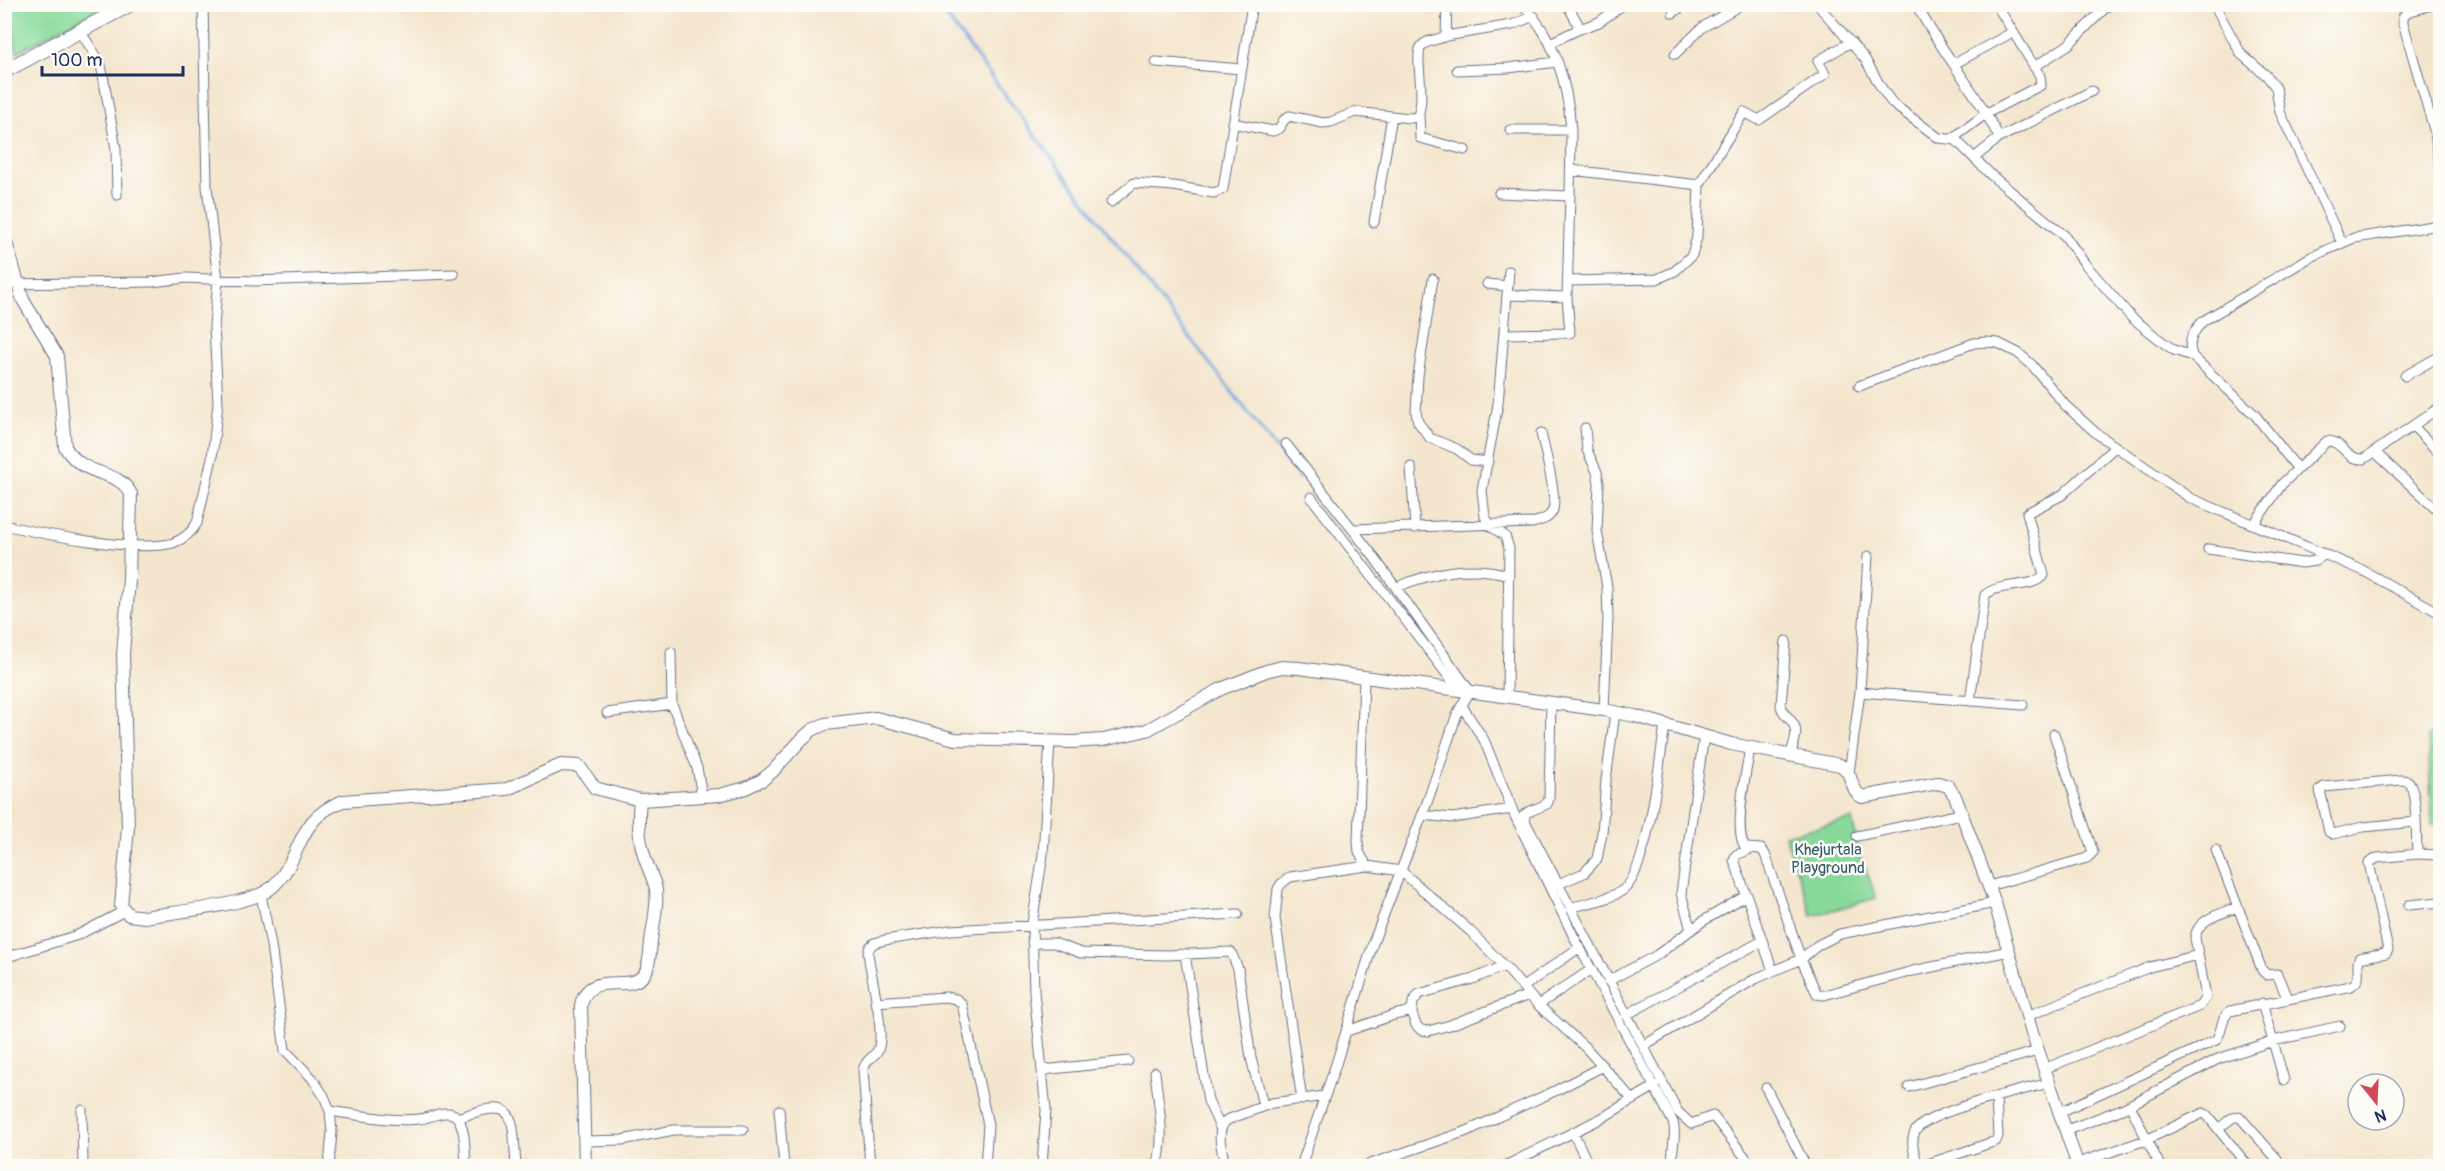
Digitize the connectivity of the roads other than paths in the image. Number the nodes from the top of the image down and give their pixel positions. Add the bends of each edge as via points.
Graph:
1 (131, 4) edge
2 (202, 4) edge
3 (1252, 4) edge
4 (1447, 4) edge
5 (1521, 4) edge
6 (1567, 4) edge
7 (1624, 4) edge
8 (1685, 4) edge
9 (1742, 4) edge
10 (1916, 4) edge
11 (1996, 4) edge
12 (2109, 4) edge
13 (2214, 4) edge
14 (2435, 4) edge
15 (1818, 5) edge
16 (108, 10) edge
17 (1673, 13) dead end
18 (1534, 16) junction
19 (1577, 30) junction
20 (80, 31) junction
21 (2013, 32) junction
22 (1446, 36) junction
23 (1851, 42) junction
24 (1550, 43) junction
25 (1675, 54) dead end
26 (1557, 62) junction
27 (1156, 63) dead end
28 (1954, 64) junction
29 (2034, 67) junction
30 (1241, 69) junction
31 (1457, 70) dead end
32 (4, 71) edge
33 (2092, 91) dead end
34 (1987, 113) junction
35 (1419, 114) junction
36 (1392, 116) junction
37 (1232, 123) junction
38 (1510, 130) dead end
39 (1571, 130) junction
40 (2000, 138) junction
41 (2438, 138) edge
42 (1952, 139) junction
43 (1465, 150) dead end
44 (1974, 158) junction
45 (2440, 167) edge
46 (1571, 170) junction
47 (1699, 185) junction
48 (1499, 193) dead end
49 (117, 195) dead end
50 (1570, 196) junction
51 (1110, 202) dead end
52 (1374, 222) dead end
53 (2440, 225) edge
54 (4, 236) edge
55 (2342, 243) junction
56 (1509, 271) dead end
57 (454, 274) dead end
58 (1433, 279) dead end
59 (218, 280) junction
60 (1569, 281) junction
61 (18, 283) junction
62 (4, 284) edge
63 (1487, 284) dead end
64 (1508, 290) junction
65 (1567, 297) junction
66 (1505, 334) junction
67 (2192, 356) junction
68 (2440, 356) edge
69 (2405, 376) dead end
70 (1859, 386) dead end
71 (2440, 407) edge
72 (2413, 426) junction
73 (1585, 428) dead end
74 (1541, 432) dead end
75 (1286, 444) dead end
76 (2115, 447) junction
77 (2376, 453) junction
78 (2440, 454) edge
79 (1488, 462) junction
80 (1411, 467) dead end
81 (2297, 468) junction
82 (1311, 497) dead end
83 (2440, 513) edge
84 (1488, 523) junction
85 (2254, 524) junction
86 (4, 525) edge
87 (1415, 528) junction
88 (1353, 529) junction
89 (130, 546) junction
90 (2208, 549) dead end
91 (2325, 554) junction
92 (1868, 556) dead end
93 (1509, 575) junction
94 (1397, 587) junction
95 (2440, 613) edge
96 (1786, 641) dead end
97 (670, 652) dead end
98 (1365, 679) junction
99 (1464, 691) junction
100 (1860, 692) junction
101 (1507, 697) junction
102 (1970, 701) junction
103 (1551, 703) junction
104 (672, 704) junction
105 (2023, 705) dead end
106 (1462, 706) junction
107 (1610, 712) junction
108 (607, 713) dead end
109 (1665, 725) junction
110 (2054, 734) dead end
111 (1704, 736) junction
112 (1050, 741) junction
113 (1750, 748) junction
114 (1790, 756) junction
115 (1849, 773) junction
116 (702, 796) junction
117 (640, 800) junction
118 (1512, 809) junction
119 (1961, 814) junction
120 (1422, 815) junction
121 (2415, 822) junction
122 (1857, 836) dead end
123 (1750, 849) junction
124 (2216, 850) dead end
125 (2417, 854) junction
126 (2440, 855) edge
127 (1367, 866) junction
128 (1401, 871) junction
129 (1558, 884) junction
130 (1989, 886) junction
131 (261, 895) junction
132 (1746, 895) junction
133 (2440, 902) edge
134 (1995, 903) junction
135 (2409, 904) dead end
136 (2238, 907) junction
137 (1570, 908) junction
138 (124, 911) junction
139 (1238, 914) dead end
140 (1032, 924) junction
141 (1691, 930) junction
142 (1762, 940) junction
143 (1032, 943) junction
144 (1580, 947) junction
145 (2008, 951) junction
146 (1185, 954) junction
147 (2198, 955) junction
148 (4, 958) edge
149 (1801, 959) junction
150 (1504, 966) junction
151 (1592, 969) junction
152 (1773, 971) junction
153 (1608, 981) junction
154 (1526, 991) junction
155 (2287, 999) junction
156 (875, 1002) junction
157 (2262, 1003) junction
158 (1538, 1005) junction
159 (1412, 1014) junction
160 (1626, 1015) junction
161 (2027, 1016) junction
162 (2340, 1026) dead end
163 (1347, 1031) junction
164 (2273, 1041) junction
165 (1643, 1046) junction
166 (2038, 1051) junction
167 (1128, 1061) dead end
168 (1603, 1066) junction
169 (1043, 1070) junction
170 (2044, 1070) junction
171 (1155, 1072) dead end
172 (2284, 1080) dead end
173 (2048, 1083) junction
174 (1655, 1086) junction
175 (1766, 1088) dead end
176 (1909, 1088) dead end
177 (1325, 1096) junction
178 (1996, 1098) junction
179 (1302, 1100) junction
180 (1632, 1100) junction
181 (1263, 1105) junction
182 (2130, 1105) junction
183 (82, 1110) dead end
184 (778, 1110) dead end
185 (330, 1111) junction
186 (2058, 1113) junction
187 (458, 1118) junction
188 (1220, 1127) junction
189 (2218, 1129) junction
190 (743, 1130) dead end
191 (2067, 1130) junction
192 (1573, 1132) junction
193 (2145, 1140) junction
194 (585, 1141) junction
195 (1370, 1164) dead end
196 (1671, 1165) edge
197 (2075, 1166) edge
198 (82, 1167) edge
199 (330, 1167) edge
200 (466, 1167) edge
201 (516, 1167) edge
202 (585, 1167) edge
203 (784, 1167) edge
204 (870, 1167) edge
205 (985, 1167) edge
206 (1042, 1167) edge
207 (1157, 1167) edge
208 (1226, 1167) edge
209 (1301, 1167) edge
210 (1505, 1167) edge
211 (1588, 1167) edge
212 (1752, 1167) edge
213 (1806, 1167) edge
214 (1920, 1167) edge
215 (2160, 1167) edge
216 (2248, 1167) edge
217 (2280, 1167) edge

1 - 16 main road
2 - 59 street via 207,186
3 - 30 street
4 - 22 street
5 - 18 street
6 - 19 street via 1578,24
7 - 19 street via 1599,22
8 - 17 street
9 - 25 street via 1703,27
10 - 28 street
11 - 21 street
12 - 29 street via 2068,45
13 - 55 street via 2241,54 2267,75 2276,88 2280,112
14 - 41 street via 2407,12 2403,23
15 - 23 street
16 - 20 main road
18 - 22 street via 1512,25
18 - 24 street
19 - 24 street
20 - 32 main road
20 - 49 street via 102,70 116,149
21 - 28 street
21 - 29 street
22 - 35 street via 1420,48
23 - 42 street via 1893,104 1939,138
23 - 47 street via 1818,61 1825,74 1759,120 1744,112
24 - 26 street
26 - 31 street via 1508,69
26 - 39 street
27 - 30 street
28 - 34 street
29 - 34 street via 2041,85
30 - 37 street
33 - 40 street
34 - 40 street
34 - 42 street
35 - 36 street via 1410,118
35 - 43 street via 1420,138
36 - 37 street via 1355,112 1327,123 1289,116 1273,131
36 - 52 street
37 - 51 street via 1221,191 1134,183
38 - 39 street
39 - 46 street
40 - 44 street
41 - 45 street
42 - 44 street
44 - 67 street via 2065,236 2131,317 2164,344
46 - 47 street
46 - 50 street
47 - 60 street via 1697,237 1692,255 1675,271 1658,279
48 - 50 street
50 - 60 street
53 - 55 street via 2376,233
54 - 61 street
55 - 67 street via 2309,258 2203,321 2192,333
56 - 64 street
57 - 59 street
58 - 79 street via 1418,376 1418,422 1430,438 1457,449 1471,460
59 - 61 street
59 - 89 street via 214,326 216,428 197,523 192,531 171,543
60 - 65 street
61 - 62 street
61 - 89 street via 32,317 57,356 65,447 83,467 112,476 128,487 131,494
63 - 64 street
64 - 65 street
64 - 66 street
65 - 66 street via 1570,333
66 - 79 street
67 - 81 street via 2255,415
68 - 69 street
70 - 76 street via 1961,347 1998,344 2018,353 2077,417
71 - 72 street
72 - 77 street
72 - 78 street
73 - 107 street via 1587,450 1599,483 1597,531 1607,587
74 - 84 street via 1554,497 1552,513 1532,523
75 - 88 street
76 - 85 street via 2190,498
76 - 102 street via 2062,495 2027,513 2044,575 1985,595
77 - 81 street via 2355,460 2339,445 2327,441
77 - 83 street
79 - 84 street via 1482,490
80 - 87 street
81 - 85 street via 2270,498
82 - 99 street
84 - 87 street
84 - 93 street via 1508,541
85 - 91 street
86 - 89 street
87 - 88 street
88 - 94 street
89 - 138 street via 123,654 128,827 121,906
90 - 91 street via 2302,563
91 - 95 street via 2391,584
92 - 100 street
93 - 94 street via 1454,570 1430,574
93 - 101 street
94 - 99 street
96 - 114 street via 1781,706 1796,731
97 - 104 street
98 - 99 street
98 - 112 street via 1282,667 1221,689 1147,730 1103,740
98 - 127 street via 1358,841
99 - 101 street
99 - 106 street
100 - 102 street
100 - 115 street
101 - 103 street
102 - 105 street
103 - 107 street
103 - 129 street via 1549,799 1524,819
104 - 108 street
104 - 116 street via 697,768
106 - 118 street via 1484,740
106 - 120 street
107 - 109 street
107 - 129 street via 1597,859 1584,873
109 - 111 street
109 - 137 street via 1647,830 1635,874 1623,891
110 - 130 street via 2093,852 2087,858
111 - 113 street
111 - 141 street via 1682,893
112 - 116 street via 955,739 876,718 842,720 812,730 762,780 732,792
112 - 140 street via 1043,855
113 - 114 street
113 - 123 street via 1740,832 1742,844
114 - 115 street via 1840,765
115 - 119 street via 1854,790 1862,797 1938,783 1948,786
116 - 117 street
117 - 131 street via 595,788 579,766 561,765 507,789 343,801 328,806 308,825 283,875
117 - 194 street via 641,844 656,890 650,954 641,977 594,987 583,994
118 - 120 street via 1453,818
118 - 144 street
119 - 122 street
119 - 130 street
120 - 128 street
121 - 121 street via 2333,834 2329,832 2320,790 2408,781 2413,789
121 - 125 street
123 - 132 street via 1734,860
123 - 149 street via 1761,849 1765,854
124 - 136 street
125 - 126 street
125 - 155 street via 2378,858 2369,863 2388,945 2386,953 2359,958 2360,978 2351,986
127 - 128 street
127 - 179 street via 1290,877 1278,889 1275,918
128 - 150 street
128 - 163 street via 1373,943
129 - 137 street
130 - 134 street
131 - 138 street via 145,917 134,917
131 - 185 street via 285,1050 312,1078
132 - 141 street
132 - 142 street
133 - 135 street
134 - 145 street
134 - 149 street via 1840,934
136 - 147 street via 2201,925 2195,938
136 - 155 street via 2262,970 2267,975 2277,974
137 - 153 street
138 - 148 street via 78,935
139 - 140 street
140 - 143 street
140 - 156 street via 951,930 874,943 868,953
141 - 153 street via 1657,955
142 - 152 street
142 - 160 street
143 - 146 street via 1054,943 1080,953
143 - 169 street
144 - 151 street
144 - 154 street
145 - 149 street via 1824,995 1813,991
145 - 161 street
146 - 181 street via 1225,951 1234,955
146 - 188 street via 1208,1101
147 - 161 street via 2150,967
147 - 170 street via 2206,997 2200,1006
149 - 152 street
150 - 154 street
150 - 159 street via 1419,994 1413,1002
151 - 158 street
151 - 174 street
152 - 165 street
153 - 160 street
154 - 158 street
154 - 159 street via 1459,1022 1428,1031 1421,1030
155 - 157 street
156 - 204 street via 879,1047 863,1070
156 - 205 street via 946,997 962,1004 988,1125
157 - 164 street
157 - 186 street via 2226,1014 2216,1040
158 - 168 street
159 - 163 street via 1402,1012
160 - 165 street
161 - 166 street
162 - 164 street
163 - 177 street
164 - 172 street
164 - 182 street via 2218,1059
165 - 212 street via 1682,1118 1691,1124 1713,1116
166 - 170 street
166 - 176 street
167 - 169 street
168 - 180 street
168 - 195 street via 1467,1131
169 - 206 street via 1046,1110
170 - 173 street
171 - 207 street via 1162,1144
173 - 178 street
173 - 186 street
174 - 180 street
174 - 196 street via 1675,1128
175 - 213 street
177 - 179 street
177 - 209 street
178 - 214 street via 1996,1141
178 - 214 street via 1941,1114 1917,1129 1912,1138
179 - 181 street
180 - 192 street
181 - 188 street via 1234,1116
182 - 191 street
182 - 193 street
183 - 198 street
184 - 203 street
185 - 187 street via 417,1120 446,1113
185 - 199 street
186 - 191 street
187 - 200 street
187 - 201 street via 493,1107 509,1112
188 - 208 street
189 - 193 street via 2203,1113
189 - 216 street
189 - 217 street via 2240,1116
190 - 194 street via 674,1130 630,1139
191 - 197 street
192 - 210 street
192 - 211 street
193 - 197 street
193 - 215 street
194 - 202 street

